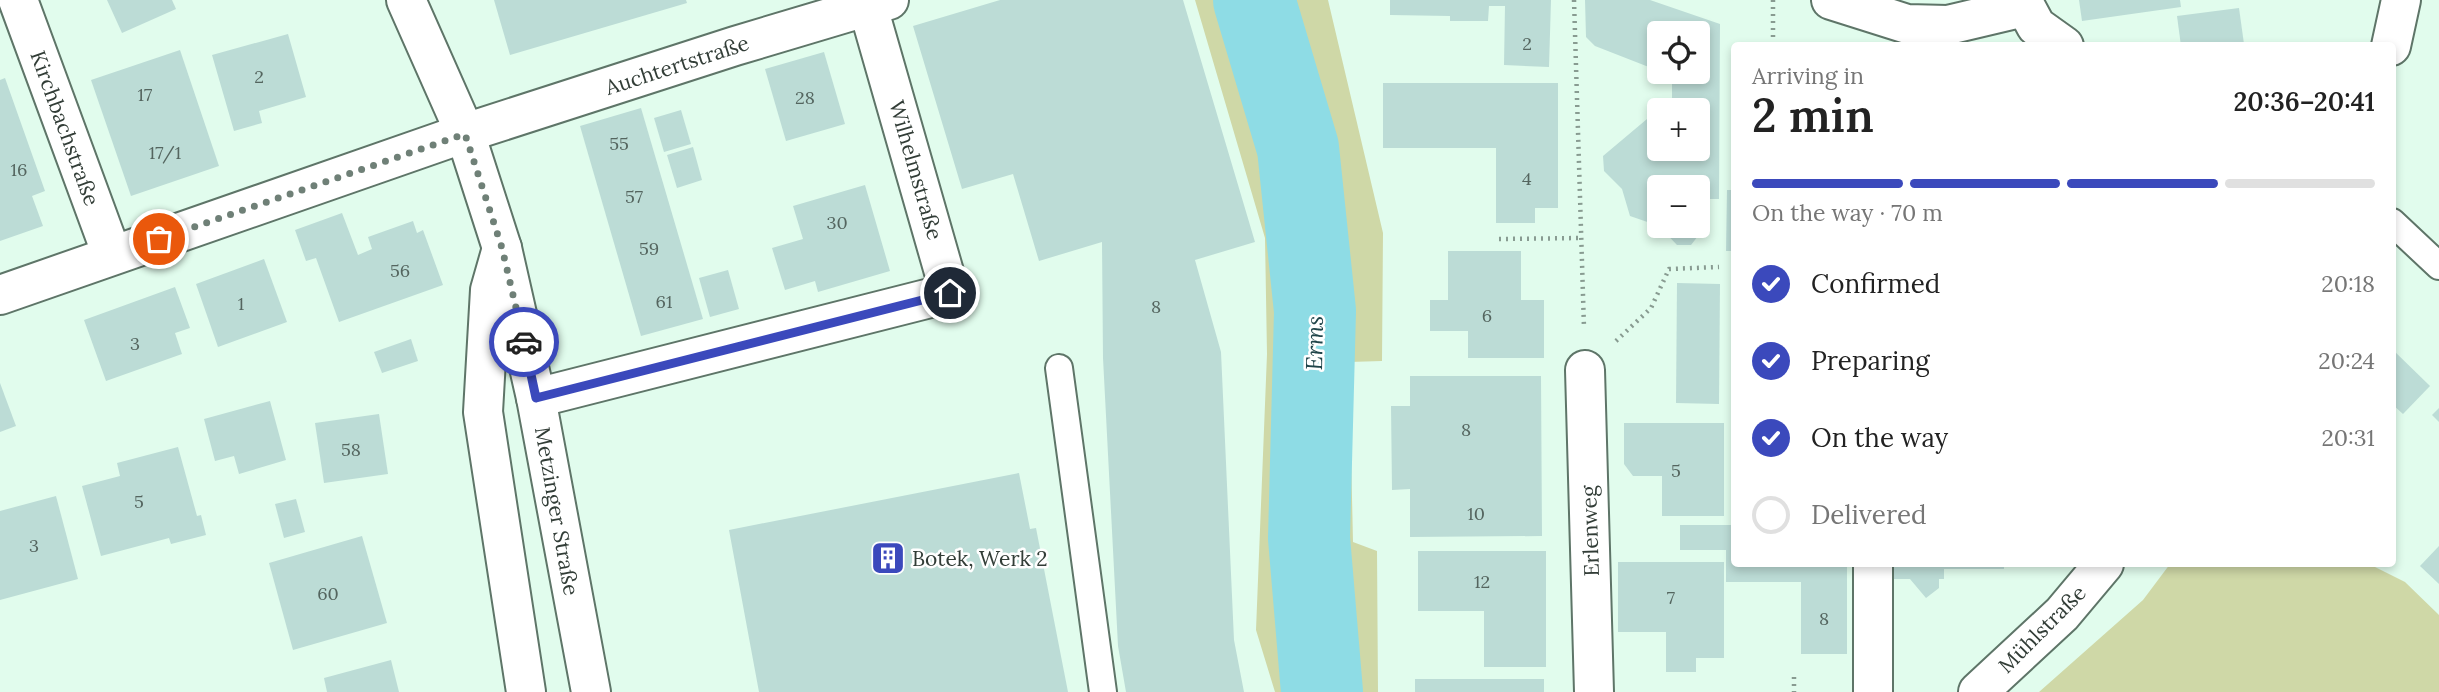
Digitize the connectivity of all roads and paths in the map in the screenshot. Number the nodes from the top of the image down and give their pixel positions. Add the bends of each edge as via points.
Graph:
1 (18, 0) edge
2 (406, 0) edge
3 (1574, 0) edge
4 (1773, 0) edge
5 (1831, 0) edge
6 (2401, 0) edge
7 (875, 2) edge
8 (2036, 25) edge
9 (1773, 42) edge
10 (2392, 42) edge
11 (465, 134) junction
12 (2396, 226) edge
13 (1581, 238) junction
14 (1499, 239) dead end
15 (502, 248) junction
16 (112, 255) junction
17 (2439, 266) edge
18 (1719, 267) dead end
19 (0, 295) edge
20 (1059, 368) dead end
21 (1585, 370) junction
22 (536, 398) junction
23 (1873, 567) edge
24 (2101, 567) edge
25 (1794, 677) dead end
26 (526, 692) edge
27 (590, 692) edge
28 (1102, 692) edge
29 (1594, 692) edge
30 (1794, 692) edge
31 (1872, 692) edge
32 (1978, 692) edge

1 - 16 street, Kirchbachstraße
2 - 11 street, Metzinger Straße
3 - 13 path
4 - 9 path
5 - 8 street via 1907,24
6 - 10 street
7 - 11 street, Auchtertstraße
7 - 22 street, Wilhelmstraße via 950,293
11 - 15 street, Metzinger Straße
11 - 16 street, Auchtertstraße
12 - 17 lane
13 - 14 path
13 - 21 path
15 - 22 street, Metzinger Straße
15 - 26 street via 490,290 483,412
16 - 19 street, Auchtertstraße
18 - 21 path via 1669,269 1651,307
20 - 28 lane
21 - 29 street, Erlenweg
22 - 27 street, Metzinger Straße
23 - 31 street
24 - 32 street, Mühlstraße via 2062,614
25 - 30 path

